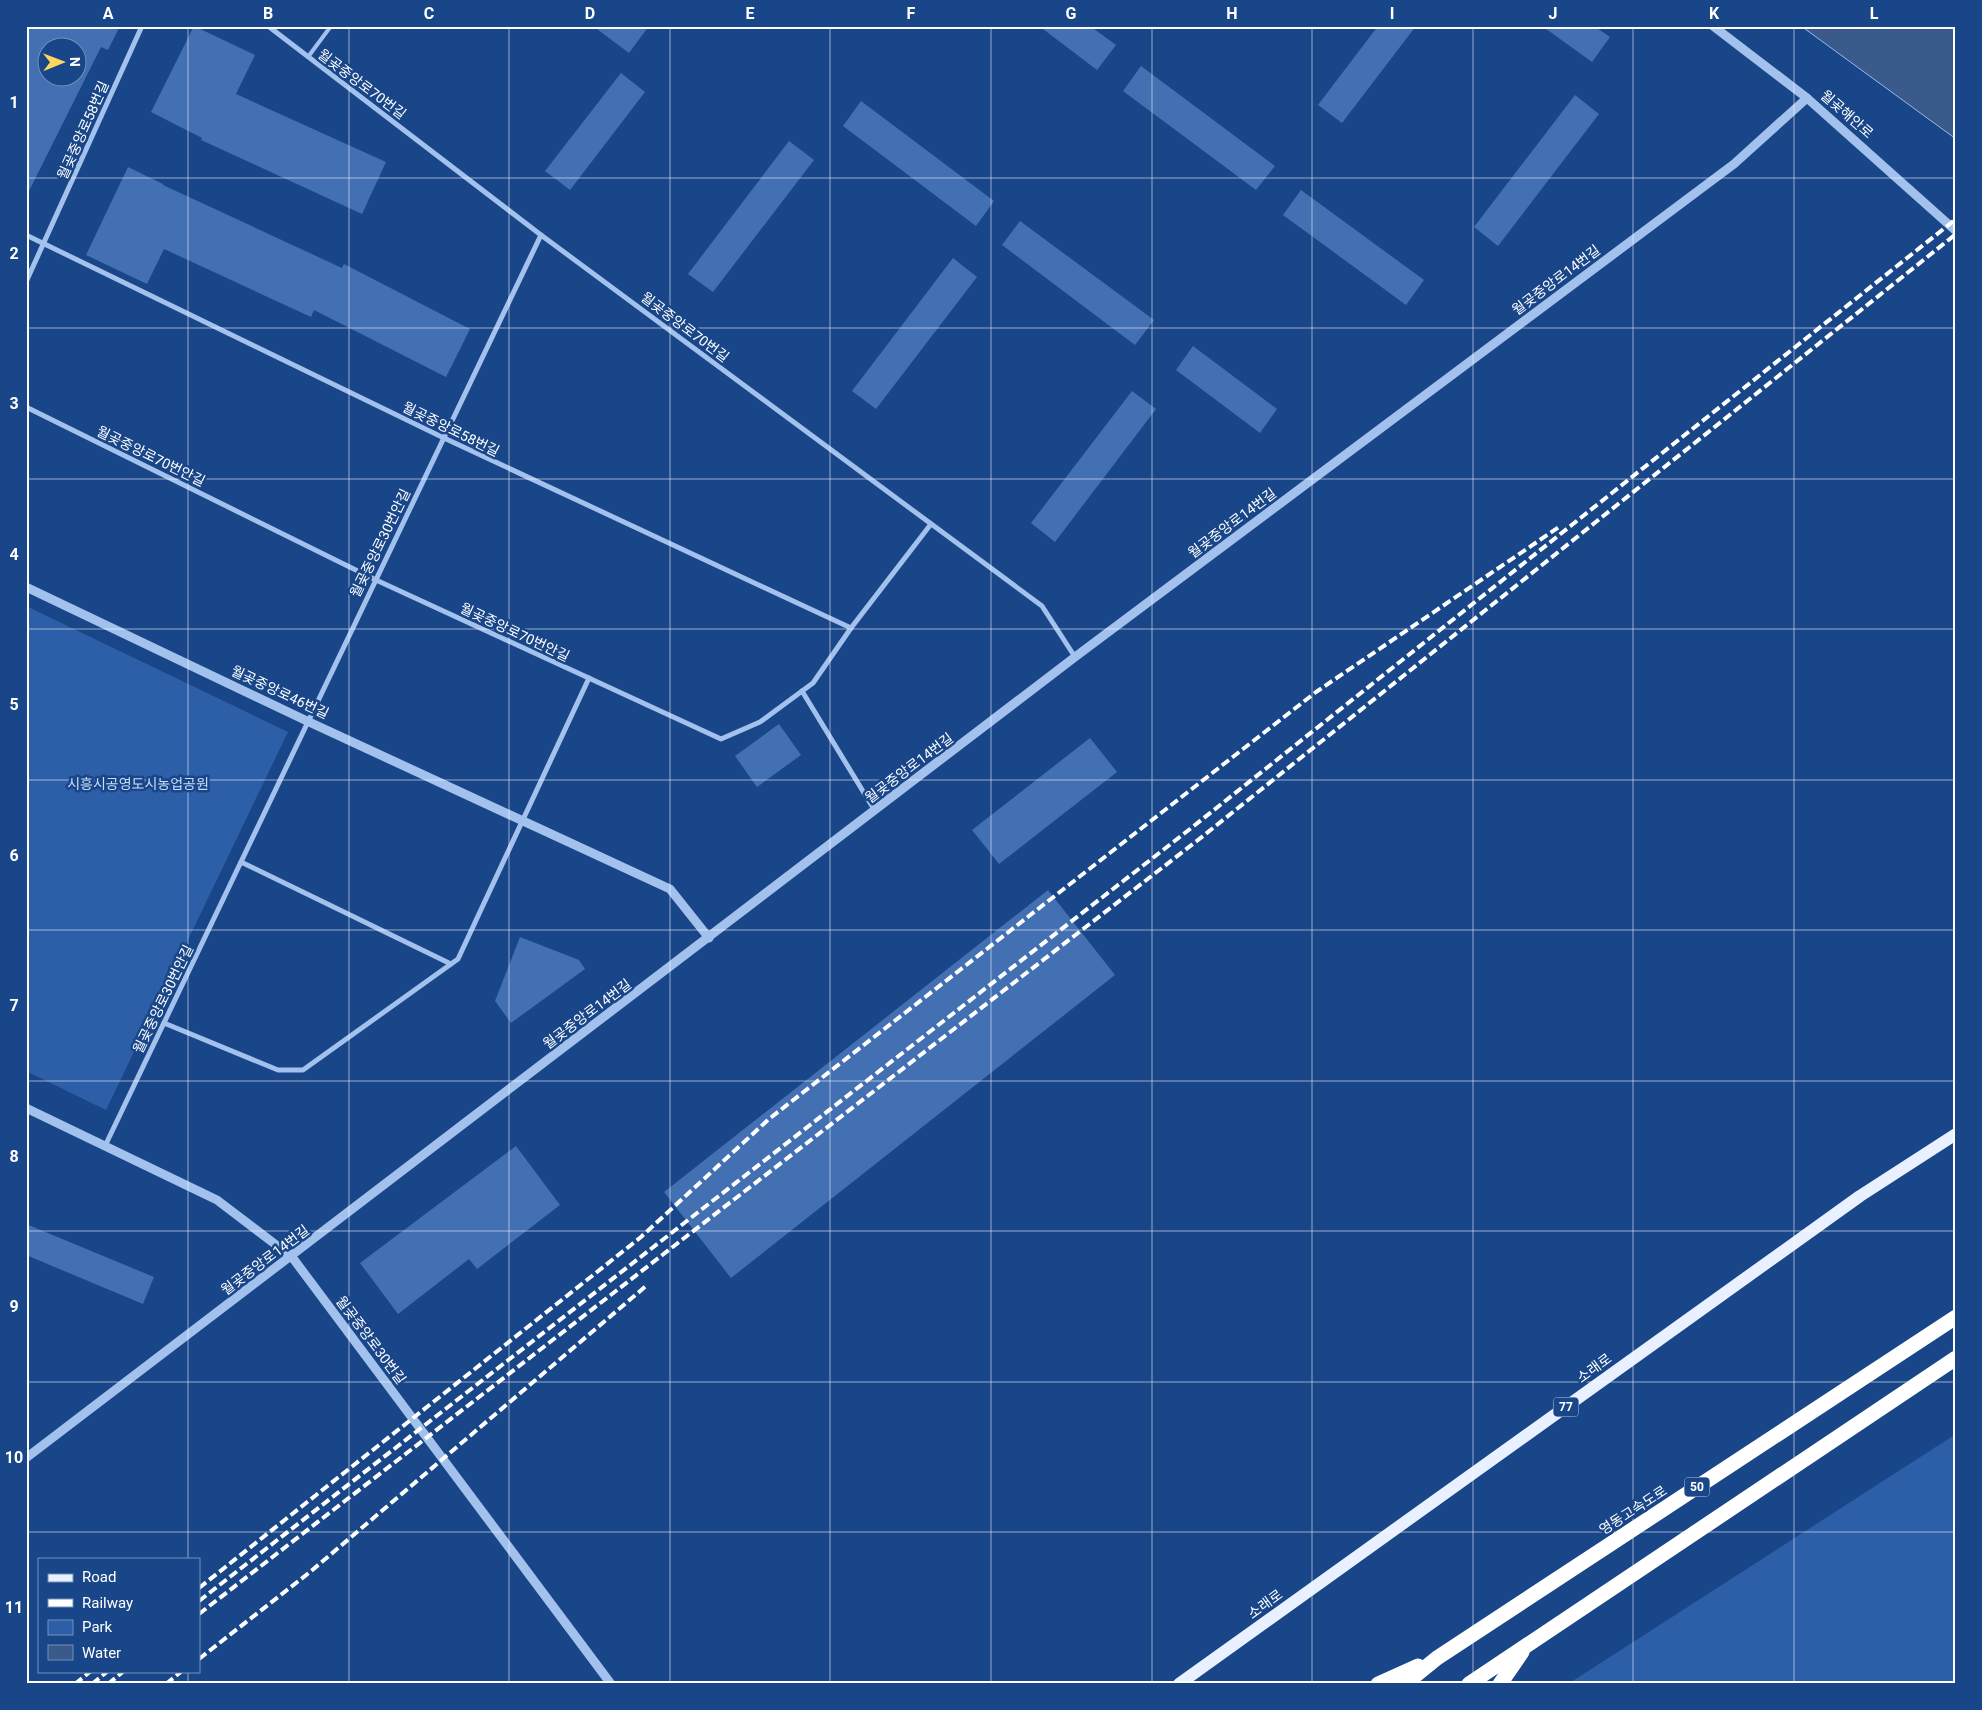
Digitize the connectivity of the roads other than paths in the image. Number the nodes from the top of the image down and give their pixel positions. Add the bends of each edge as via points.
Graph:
1 (142, 26) edge
2 (268, 26) edge
3 (331, 26) edge
4 (1713, 26) edge
5 (308, 57) junction
6 (1807, 98) junction
7 (1956, 231) edge
8 (26, 235) edge
9 (541, 235) junction
10 (45, 244) junction
11 (26, 282) edge
12 (26, 407) edge
13 (444, 438) junction
14 (931, 524) junction
15 (376, 580) junction
16 (26, 587) edge
17 (851, 628) junction
18 (1076, 657) junction
19 (588, 678) junction
20 (802, 691) junction
21 (307, 721) junction
22 (875, 811) junction
23 (523, 821) junction
24 (242, 862) junction
25 (709, 938) junction
26 (451, 964) junction
27 (164, 1024) junction
28 (26, 1108) edge
29 (1956, 1134) edge
30 (106, 1146) junction
31 (292, 1257) junction
32 (1956, 1317) edge
33 (1956, 1358) edge
34 (26, 1458) edge
35 (1527, 1645) junction
36 (1438, 1658) junction
37 (611, 1684) edge
38 (1179, 1684) edge
39 (1378, 1684) edge
40 (1405, 1684) edge
41 (1469, 1684) edge
42 (1500, 1684) edge

1 - 10 street, 월곶중앙로58번길
2 - 5 street, 월곶중앙로70번길
3 - 5 lane
4 - 6 street, 월곶해안로
5 - 9 street, 월곶중앙로70번길
6 - 7 street, 월곶해안로
6 - 18 street, 월곶중앙로14번길 via 1734,164
8 - 10 street, 월곶중앙로58번길
9 - 13 street, 월곶중앙로30번안길
9 - 14 street, 월곶중앙로70번길
10 - 11 street, 월곶중앙로58번길
10 - 13 street, 월곶중앙로58번길
12 - 15 street, 월곶중앙로70번안길
13 - 15 street, 월곶중앙로30번안길
13 - 17 street, 월곶중앙로58번길
14 - 17 street, 월곶중앙로70번안길
14 - 18 street, 월곶중앙로70번길 via 1042,606
15 - 19 street, 월곶중앙로70번안길
15 - 21 street, 월곶중앙로30번안길
16 - 21 street, 월곶중앙로46번길
17 - 20 street, 월곶중앙로70번안길 via 813,684
18 - 22 street, 월곶중앙로14번길
19 - 20 street, 월곶중앙로70번안길 via 721,739 760,722
19 - 23 street
20 - 22 street
21 - 23 street, 월곶중앙로46번길
21 - 24 street, 월곶중앙로30번안길
22 - 25 street, 월곶중앙로14번길
23 - 25 street, 월곶중앙로46번길 via 670,889
23 - 26 street via 458,959
24 - 26 street
24 - 27 street, 월곶중앙로30번안길
25 - 31 street, 월곶중앙로14번길
26 - 27 street via 303,1070 278,1070
27 - 30 street, 월곶중앙로30번안길
28 - 30 street, 월곶중앙로30번길
29 - 38 main road, 소래로 / 77 via 1860,1196
30 - 31 street, 월곶중앙로30번길 via 216,1200
31 - 34 street, 월곶중앙로14번길
31 - 37 street, 월곶중앙로30번길
32 - 36 highway, 영동고속도로 / 50
33 - 35 highway
35 - 41 highway
35 - 42 highway
36 - 39 highway
36 - 40 highway, 영동고속도로 / 50

